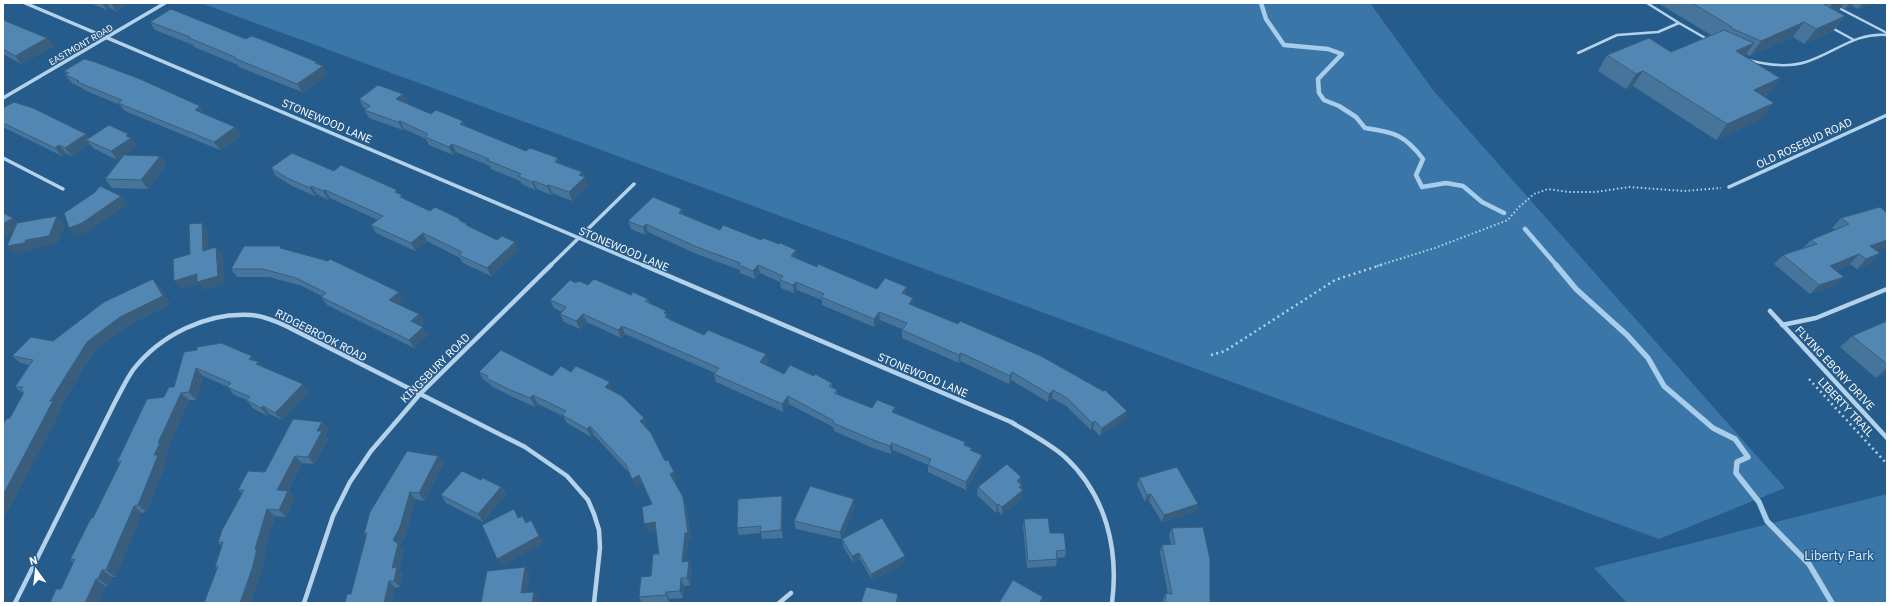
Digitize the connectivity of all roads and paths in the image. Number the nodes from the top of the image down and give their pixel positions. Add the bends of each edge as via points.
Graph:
1 (25, 3) edge
2 (165, 3) edge
3 (1647, 3) edge
4 (1836, 6) dead end
5 (1679, 23) junction
6 (1826, 24) edge
7 (1887, 27) edge
8 (1884, 30) junction
9 (1881, 33) junction
10 (1887, 34) edge
11 (107, 37) junction
12 (1854, 40) junction
13 (1712, 42) edge
14 (1578, 53) dead end
15 (1742, 58) edge
16 (3, 98) edge
17 (1887, 115) edge
18 (3, 158) edge
19 (634, 184) dead end
20 (1729, 187) joint
21 (63, 189) dead end
22 (578, 239) junction
23 (1887, 289) edge
24 (1770, 311) dead end
25 (1782, 325) junction
26 (1211, 355) dead end
27 (1808, 379) dead end
28 (420, 394) junction
29 (1887, 438) edge
30 (1887, 464) edge
31 (791, 593) dead end
32 (15, 603) edge
33 (304, 603) edge
34 (594, 603) edge
35 (779, 603) edge
36 (1112, 603) edge

1 - 11 street, STONEWOOD LANE
2 - 11 street, EASTMONT ROAD
3 - 5 lane
4 - 8 lane
5 - 13 lane
5 - 14 lane via 1649,34 1617,35
6 - 12 lane
7 - 8 lane
8 - 9 lane
8 - 10 lane
9 - 10 lane
9 - 12 lane
11 - 16 street, EASTMONT ROAD
11 - 22 street, STONEWOOD LANE
12 - 15 lane via 1806,62 1788,66 1768,65
17 - 20 street, OLD ROSEBUD ROAD
18 - 21 street
19 - 22 street, KINGSBURY ROAD
20 - 26 path via 1684,191 1629,187 1596,192 1569,192 1548,188 1534,194 1508,220 1435,248 1335,280 1224,351
22 - 28 street, KINGSBURY ROAD
22 - 36 street, STONEWOOD LANE via 1011,422 1041,440 1065,457 1078,471 1100,505 1114,551 1115,582
23 - 25 street via 1816,318
24 - 25 street, FLYING EBONY DRIVE
25 - 29 street, FLYING EBONY DRIVE
27 - 30 path, LIBERTY TRAIL
28 - 32 street, RIDGEBROOK ROAD via 266,318 251,315 230,316 191,326 170,337 133,370
28 - 33 street, KINGSBURY ROAD via 391,424 352,480 334,515
28 - 34 street, RIDGEBROOK ROAD via 525,447 554,464 571,478 585,495 596,518 600,547
31 - 35 street

